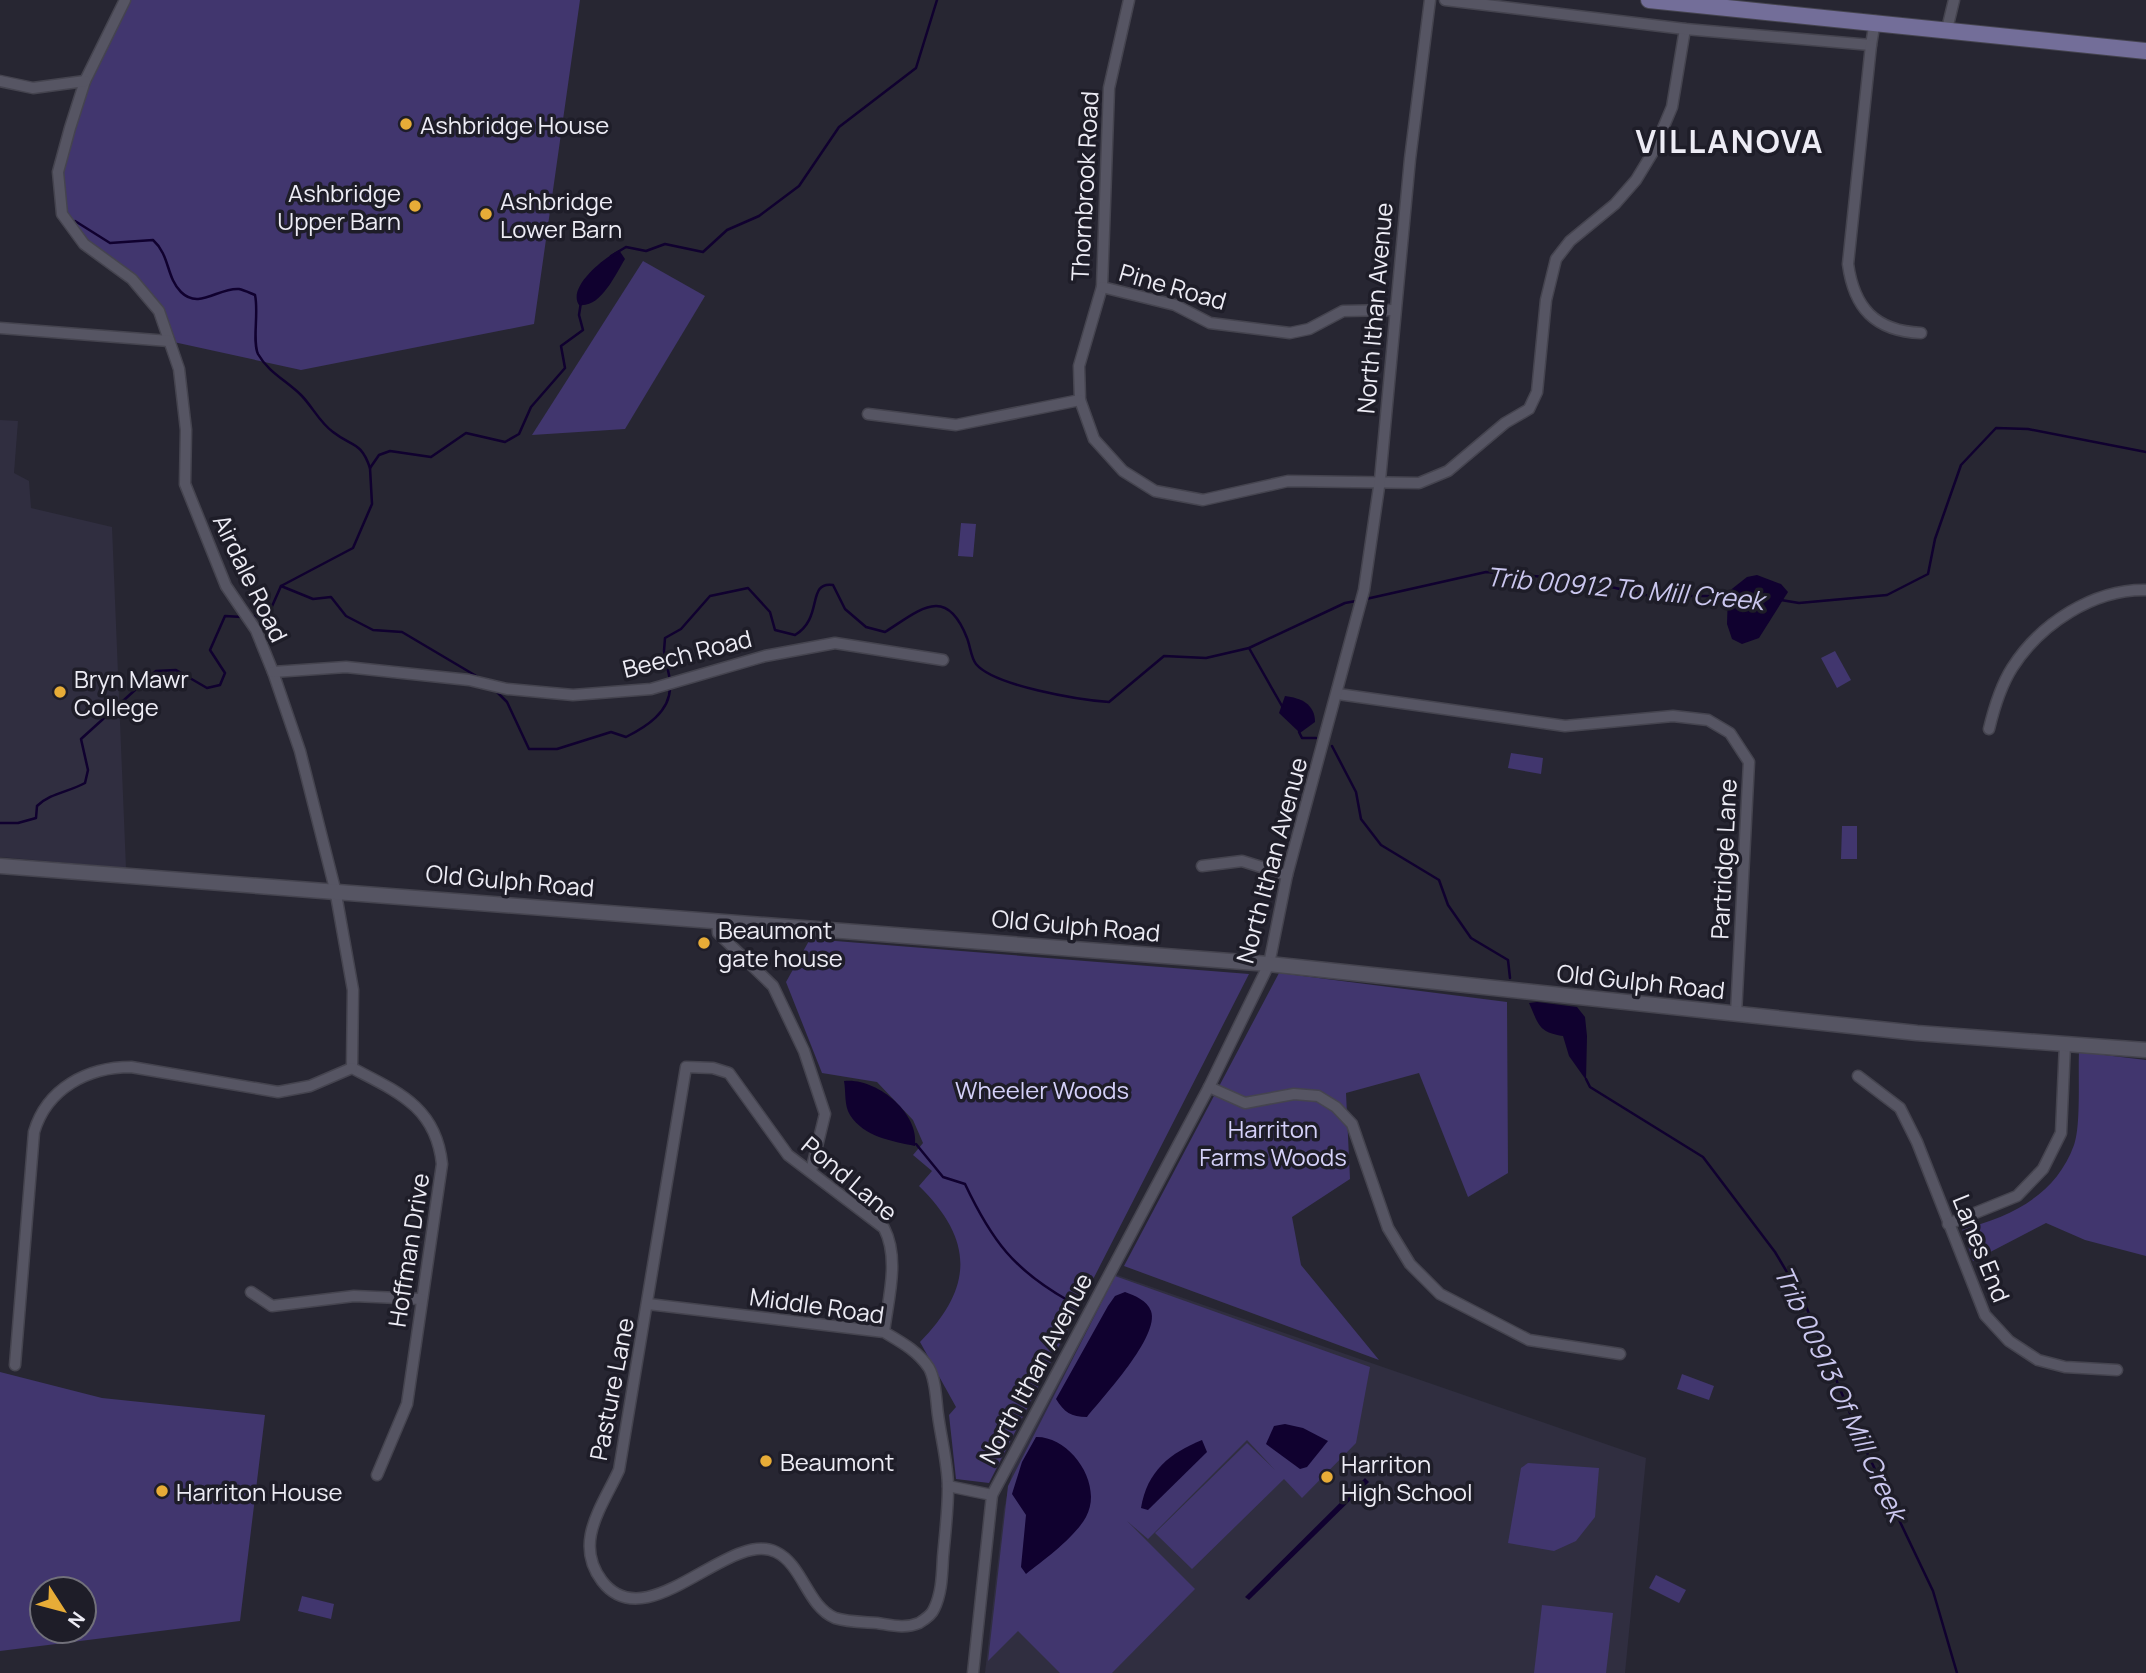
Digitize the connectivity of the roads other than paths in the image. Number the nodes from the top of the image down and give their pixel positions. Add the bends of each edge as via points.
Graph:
1 (125, 0) edge
2 (1129, 0) edge
3 (1430, 0) edge
4 (1445, 0) edge
5 (1649, 0) edge
6 (1954, 0) edge
7 (1875, 21) junction
8 (1685, 29) junction
9 (1947, 29) junction
10 (1871, 45) junction
11 (2146, 51) edge
12 (0, 81) edge
13 (85, 81) junction
14 (1102, 288) junction
15 (1394, 310) junction
16 (0, 328) edge
17 (1921, 333) dead end
18 (169, 341) junction
19 (1080, 401) junction
20 (868, 414) dead end
21 (1380, 480) junction
22 (2146, 590) edge
23 (943, 660) dead end
24 (273, 672) junction
25 (1338, 694) junction
26 (1989, 729) dead end
27 (0, 866) edge
28 (1202, 866) dead end
29 (1287, 875) junction
30 (335, 889) junction
31 (717, 920) junction
32 (1269, 964) junction
33 (1736, 1014) junction
34 (2065, 1044) junction
35 (2146, 1050) edge
36 (352, 1068) junction
37 (729, 1073) joint
38 (1858, 1076) dead end
39 (1209, 1087) junction
40 (811, 1171) junction
41 (1948, 1224) junction
42 (251, 1292) dead end
43 (421, 1299) junction
44 (649, 1304) junction
45 (884, 1332) junction
46 (1620, 1353) dead end
47 (15, 1365) dead end
48 (2117, 1370) dead end
49 (377, 1475) dead end
50 (948, 1486) junction
51 (992, 1494) junction
52 (973, 1673) edge

1 - 13 street, Airdale Road
2 - 14 street, Thornbrook Road via 1109,88
3 - 15 street, North Ithan Avenue
4 - 8 street
5 - 7 main road
6 - 9 street
7 - 9 main road
7 - 10 street
8 - 10 street
8 - 21 street, Thornbrook Road via 1672,107 1653,152 1629,188 1556,259 1546,300 1534,403 1448,471 1434,478 1390,484
9 - 11 main road
10 - 17 street via 1848,264 1852,292 1877,322
12 - 13 street via 33,88
13 - 18 street, Airdale Road via 58,172 62,214 84,244 132,279 159,311
14 - 15 street, Pine Road via 1175,305 1210,323 1290,333 1343,312
14 - 19 street, Thornbrook Road via 1079,366
15 - 21 street, North Ithan Avenue
16 - 18 street
18 - 24 street, Airdale Road via 179,369 186,430 185,484 226,586 256,630
19 - 20 street via 956,425
19 - 21 street, Thornbrook Road via 1094,439 1123,471 1138,483 1174,497 1203,500 1288,481
21 - 25 street, North Ithan Avenue via 1364,590
22 - 26 street via 2120,590 2085,603 2057,621 2011,669
23 - 24 street, Beech Road via 835,643 765,656 651,689 573,695 346,667
24 - 30 street, Airdale Road via 300,751
25 - 29 street, North Ithan Avenue
25 - 33 street, Partridge Lane via 1565,726 1673,716 1708,720 1730,733 1749,762
27 - 30 street, Old Gulph Road
28 - 29 street via 1242,861
29 - 32 street, North Ithan Avenue
30 - 31 street, Old Gulph Road
30 - 36 street, Airdale Road via 353,990
31 - 32 street, Old Gulph Road
31 - 40 street via 718,933 773,986 804,1051 825,1114
32 - 33 street, Old Gulph Road
32 - 39 street, North Ithan Avenue
33 - 34 street, Old Gulph Road
34 - 35 street, Old Gulph Road
34 - 41 street via 2061,1133 2043,1169 2017,1196
36 - 43 street, Hoffman Drive via 396,1091 420,1110 435,1130 442,1164
36 - 47 street via 310,1086 278,1092 131,1067 107,1067 68,1084 39,1115 34,1132
37 - 40 street, Pond Lane via 788,1154
37 - 44 street, Pasture Lane via 686,1067
38 - 41 street, Lanes End via 1900,1108
39 - 46 street via 1245,1103 1294,1094 1318,1096 1336,1107 1352,1124 1388,1228 1410,1264 1440,1294 1529,1339
39 - 51 street, North Ithan Avenue
40 - 45 street, Pond Lane via 884,1228 890,1240
41 - 48 street, Lanes End via 1985,1315 2009,1341 2038,1360 2065,1367
42 - 43 street via 272,1306 354,1296
43 - 49 street, Hoffman Drive via 407,1404
44 - 45 street, Middle Road
44 - 50 street, Pasture Lane via 619,1470 587,1551 606,1586 627,1597 663,1593 699,1577 728,1556 756,1546 788,1560 823,1610 836,1618 904,1627 933,1611 941,1587
45 - 50 street, Middle Road via 912,1349 930,1370
50 - 51 street
51 - 52 street, North Ithan Avenue

